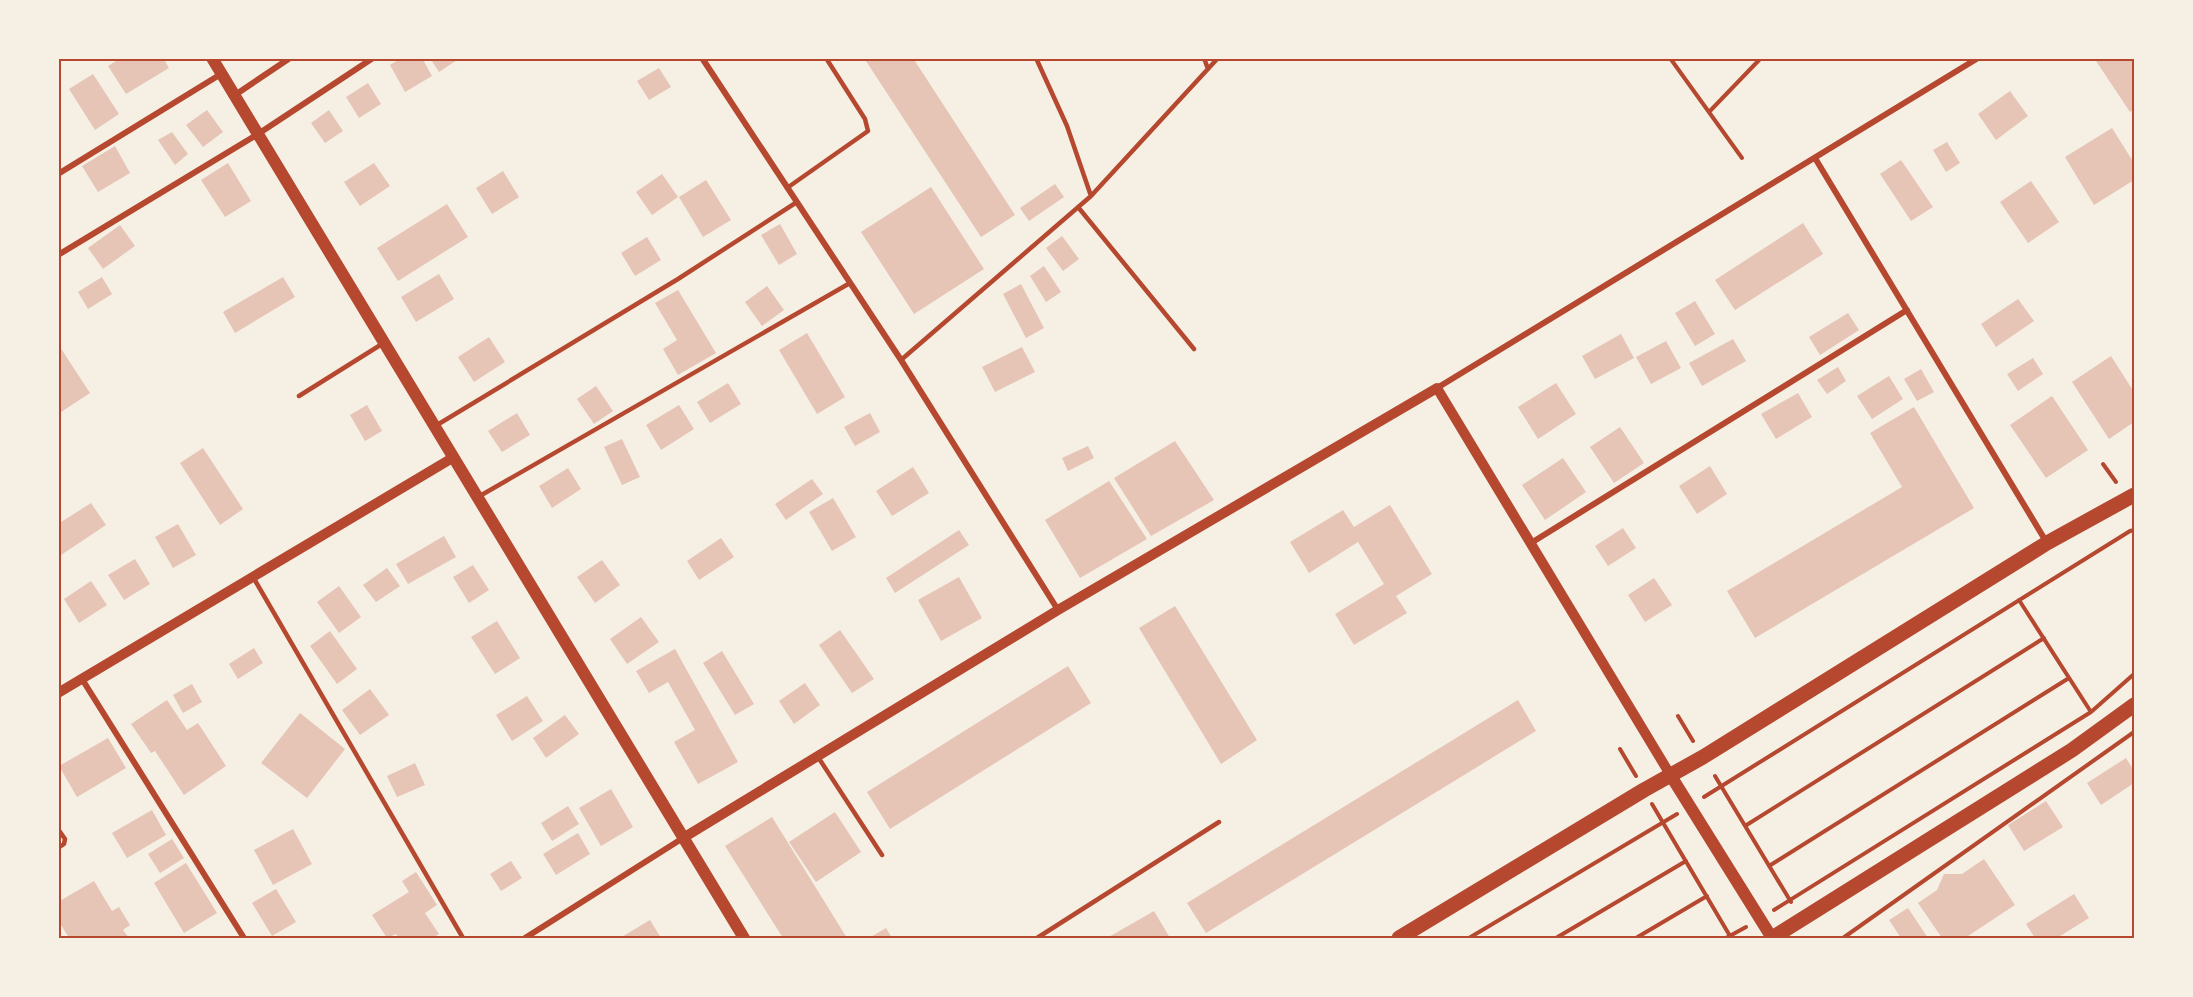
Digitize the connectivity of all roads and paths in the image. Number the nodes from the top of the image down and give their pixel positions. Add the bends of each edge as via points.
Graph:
1 (212, 58) edge
2 (290, 58) edge
3 (373, 58) edge
4 (702, 58) edge
5 (826, 58) edge
6 (1036, 58) edge
7 (1204, 58) edge
8 (1218, 58) edge
9 (1670, 58) edge
10 (1761, 58) edge
11 (1978, 58) edge
12 (1208, 69) junction
13 (221, 74) junction
14 (234, 96) junction
15 (1708, 112) junction
16 (258, 134) junction
17 (1742, 158) dead end
18 (1815, 158) junction
19 (58, 174) edge
20 (787, 188) junction
21 (1091, 196) junction
22 (797, 202) junction
23 (1078, 207) junction
24 (58, 255) edge
25 (850, 284) junction
26 (1907, 310) junction
27 (384, 343) junction
28 (1194, 349) dead end
29 (901, 360) junction
30 (1437, 388) junction
31 (299, 396) dead end
32 (435, 426) junction
33 (454, 457) junction
34 (2103, 464) dead end
35 (2116, 482) dead end
36 (2134, 495) edge
37 (478, 497) junction
38 (2134, 530) edge
39 (1531, 543) junction
40 (2048, 543) junction
41 (253, 577) junction
42 (2019, 600) junction
43 (1058, 610) junction
44 (2044, 638) junction
45 (2134, 674) edge
46 (2069, 678) junction
47 (82, 679) junction
48 (58, 693) edge
49 (2134, 705) edge
50 (2091, 712) junction
51 (1678, 716) dead end
52 (2134, 732) edge
53 (1693, 741) dead end
54 (1620, 749) dead end
55 (818, 757) junction
56 (1671, 776) junction
57 (1714, 777) dead end
58 (1721, 786) junction
59 (1644, 790) junction
60 (1704, 797) dead end
61 (1677, 814) dead end
62 (1219, 822) dead end
63 (1663, 822) junction
64 (1745, 826) junction
65 (58, 829) edge
66 (683, 838) junction
67 (58, 848) edge
68 (882, 855) dead end
69 (1686, 861) junction
70 (1769, 866) junction
71 (1707, 896) junction
72 (1790, 900) junction
73 (1774, 910) dead end
74 (1796, 910) dead end
75 (1746, 927) dead end
76 (1728, 937) edge
77 (244, 939) edge
78 (463, 939) edge
79 (525, 939) edge
80 (744, 939) edge
81 (1037, 939) edge
82 (1399, 939) edge
83 (1469, 939) edge
84 (1556, 939) edge
85 (1636, 939) edge
86 (1772, 939) edge
87 (1843, 939) edge

1 - 13 main road
2 - 14 street
3 - 16 street
4 - 20 street
5 - 20 lane via 865,118 868,131
6 - 21 lane via 1067,126
7 - 12 lane
8 - 12 lane
9 - 15 path
10 - 15 path
11 - 18 street
12 - 21 lane
13 - 14 main road
13 - 19 street
14 - 16 main road
15 - 17 path
16 - 24 street
16 - 27 main road
18 - 26 street
18 - 30 street
20 - 22 street
21 - 23 lane
22 - 25 street
22 - 32 lane
23 - 28 lane
23 - 29 lane
25 - 29 street
25 - 37 lane
26 - 39 street
26 - 40 street
27 - 31 lane
27 - 32 main road
29 - 43 street
30 - 39 street
30 - 43 street
32 - 33 main road
33 - 37 main road
33 - 41 street
34 - 35 path
36 - 40 main road
37 - 66 main road
38 - 42 path
39 - 56 street
40 - 56 main road
41 - 47 street
41 - 78 lane
42 - 44 path
42 - 58 path
43 - 55 street
44 - 46 path
44 - 64 path
45 - 50 path
46 - 50 path
46 - 70 path
47 - 48 street
47 - 77 street
49 - 86 main road via 2072,750
50 - 72 path
51 - 53 path
52 - 87 path
54 - 59 path
55 - 66 street
55 - 68 lane
56 - 59 main road
56 - 86 main road
57 - 58 path
58 - 60 path
58 - 64 path
59 - 63 path
59 - 82 main road
61 - 63 path
62 - 81 lane
63 - 69 path
63 - 83 path
64 - 70 path
65 - 67 lane via 65,839
66 - 79 street
66 - 80 main road
69 - 71 path
69 - 84 path
70 - 72 path
71 - 76 path
71 - 85 path
72 - 73 path
72 - 74 path
75 - 76 path

